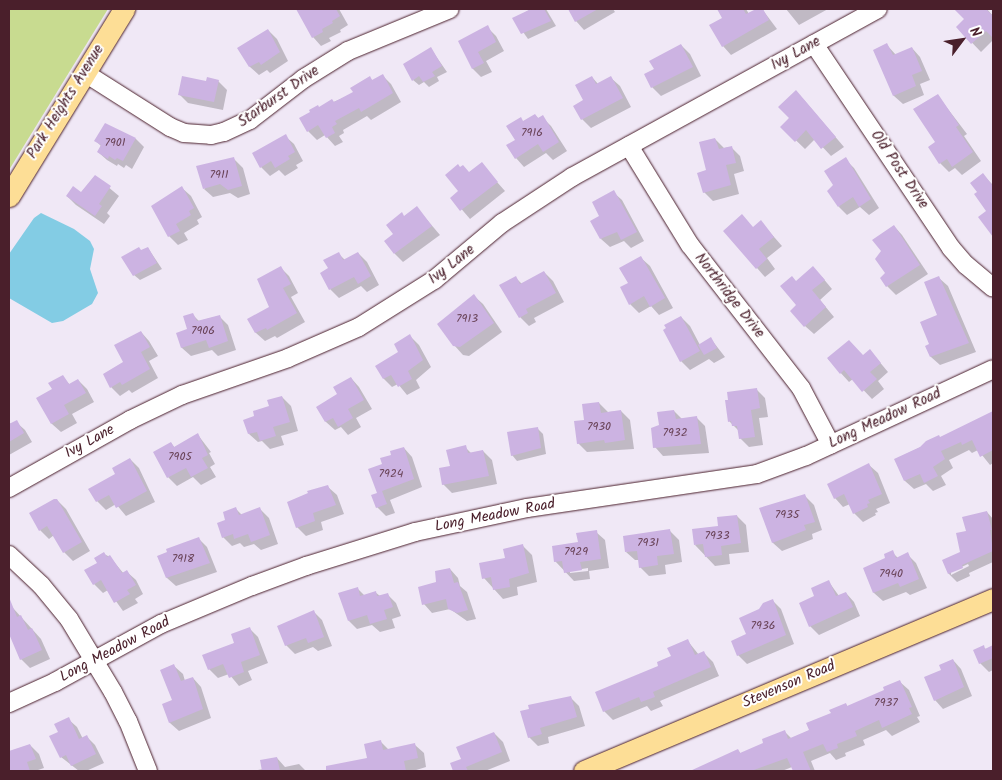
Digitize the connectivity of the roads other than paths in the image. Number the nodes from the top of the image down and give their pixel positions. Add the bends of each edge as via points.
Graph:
1 (124, 9) edge
2 (448, 9) edge
3 (878, 9) edge
4 (814, 44) junction
5 (85, 72) junction
6 (629, 146) junction
7 (9, 196) edge
8 (993, 288) edge
9 (993, 370) edge
10 (831, 445) junction
11 (9, 488) edge
12 (9, 555) edge
13 (993, 599) edge
14 (94, 660) junction
15 (9, 703) edge
16 (148, 771) edge
17 (584, 771) edge

1 - 5 main road, Park Heights Avenue
2 - 5 street, Starburst Drive via 348,51 303,79 250,120 231,130 211,135 184,133 170,127
3 - 4 street, Ivy Lane
4 - 6 street, Ivy Lane
4 - 8 street, Old Post Drive via 951,248
5 - 7 main road, Park Heights Avenue
6 - 10 street, Northridge Drive via 690,245 801,388
6 - 11 street, Ivy Lane via 537,199 502,223 434,280 359,326 288,358 182,394
9 - 10 street, Long Meadow Road
10 - 14 street, Long Meadow Road via 757,474 527,508 406,535 252,586 161,624
12 - 14 street via 56,601
13 - 17 main road, Stevenson Road
14 - 15 street, Long Meadow Road
14 - 16 street via 128,721

